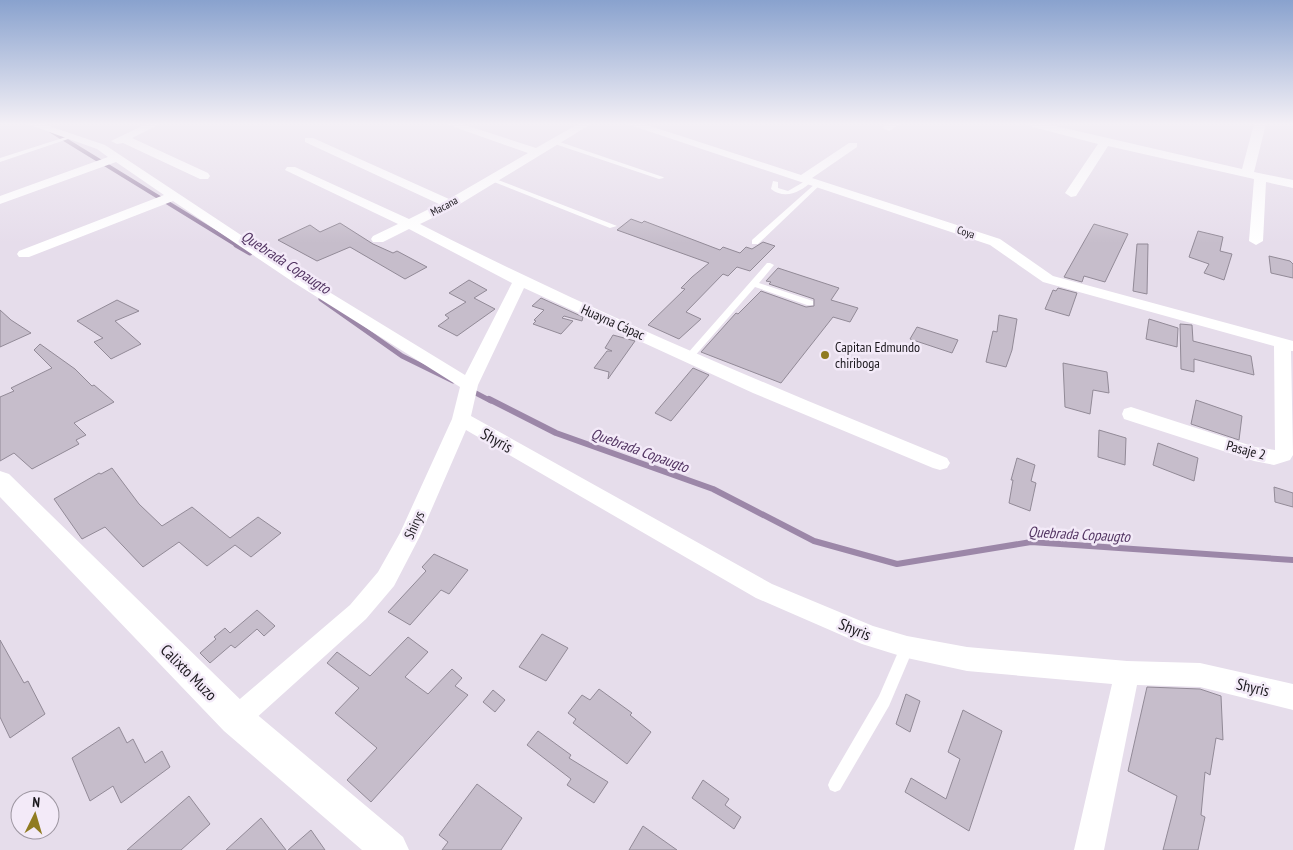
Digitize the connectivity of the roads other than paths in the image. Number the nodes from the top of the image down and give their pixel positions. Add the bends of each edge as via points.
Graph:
1 (101, 164) edge
2 (126, 164) edge
3 (177, 164) edge
4 (361, 164) edge
5 (517, 164) edge
6 (618, 164) edge
7 (754, 164) edge
8 (832, 164) edge
9 (1090, 164) edge
10 (1201, 164) edge
11 (1250, 164) edge
12 (291, 170) dead end
13 (1247, 174) junction
14 (204, 176) dead end
15 (1260, 177) junction
16 (661, 178) dead end
17 (491, 179) junction
18 (775, 182) dead end
19 (810, 182) junction
20 (1293, 184) edge
21 (1070, 193) dead end
22 (174, 196) junction
23 (0, 200) edge
24 (450, 204) junction
25 (409, 224) junction
26 (613, 226) dead end
27 (378, 239) dead end
28 (1256, 241) dead end
29 (755, 242) dead end
30 (24, 254) dead end
31 (770, 265) dead end
32 (520, 282) junction
33 (754, 284) junction
34 (810, 303) dead end
35 (1288, 345) edge
36 (690, 356) junction
37 (469, 385) junction
38 (1131, 414) dead end
39 (461, 419) junction
40 (940, 463) dead end
41 (0, 481) edge
42 (907, 647) junction
43 (1127, 673) junction
44 (1293, 697) edge
45 (236, 719) junction
46 (835, 785) dead end
47 (390, 850) edge
48 (1089, 850) edge

1 - 23 street
2 - 22 street
3 - 14 street
4 - 24 street
5 - 17 street, Macana
6 - 16 lane
7 - 19 street, Coya
8 - 19 street
9 - 21 street
10 - 13 street
11 - 13 street
12 - 25 street, Huayna Cápac
13 - 15 street
15 - 20 street
15 - 28 street
17 - 24 street, Macana
17 - 26 lane
18 - 19 lane via 774,189 788,194
19 - 29 lane
19 - 35 street, Coya via 995,242 1033,272 1048,279
22 - 30 street
22 - 37 street
24 - 25 street, Macana
25 - 27 street, Macana
25 - 32 street, Huayna Cápac
31 - 33 lane
32 - 36 street, Huayna Cápac
32 - 37 street, Shirys
33 - 34 lane
33 - 36 lane
35 - 38 street, Pasaje 2 via 1283,455 1274,458 1254,454
36 - 40 street, Huayna Cápac via 759,389
37 - 39 street, Shirys
39 - 42 street, Shyris via 764,591 871,636
39 - 45 street, Shirys via 386,580 358,612
41 - 45 street, Calixto Muzo
42 - 43 street, Shyris via 967,659
42 - 46 lane via 889,692
43 - 44 street, Shyris via 1200,675
43 - 48 street
45 - 47 street, Calixto Muzo

